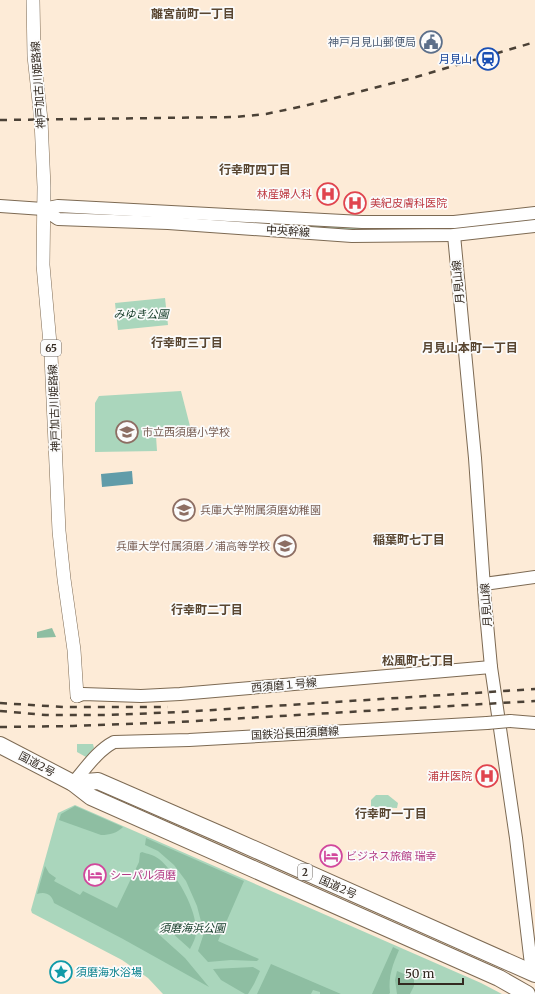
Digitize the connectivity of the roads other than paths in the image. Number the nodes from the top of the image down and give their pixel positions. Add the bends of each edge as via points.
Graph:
1 (33, 0) edge
2 (0, 206) edge
3 (43, 209) junction
4 (535, 213) edge
5 (535, 226) edge
6 (454, 235) junction
7 (535, 577) edge
8 (484, 584) junction
9 (491, 667) junction
10 (77, 696) joint
11 (535, 723) edge
12 (0, 745) edge
13 (73, 783) junction
14 (534, 977) edge
15 (507, 983) junction
16 (527, 994) edge

1 - 3 main road, 神戸加古川姫路線 / 65 via 34,56 41,120
2 - 3 street, 中央幹線
3 - 4 street, 中央幹線 via 58,206 370,222 454,222
3 - 6 street, 中央幹線 via 58,219 168,223 352,236
3 - 10 main road, 神戸加古川姫路線 / 65 via 43,265 51,355 59,531 74,650
5 - 6 street, 中央幹線
6 - 8 street, 月見山線
7 - 8 street
8 - 9 street, 月見山線
9 - 10 street, 西須磨１号線 via 180,694
9 - 14 street, 月見山線
11 - 13 street, 国鉄沿長田須磨線, bridge via 487,723 114,742 98,753
12 - 13 highway, 国道2号 / 2
13 - 14 highway, 国道2号 / 2 via 98,782 229,838
13 - 15 highway, 国道2号 / 2 via 91,797
14 - 15 highway
15 - 16 highway, 国道2号 / 2

